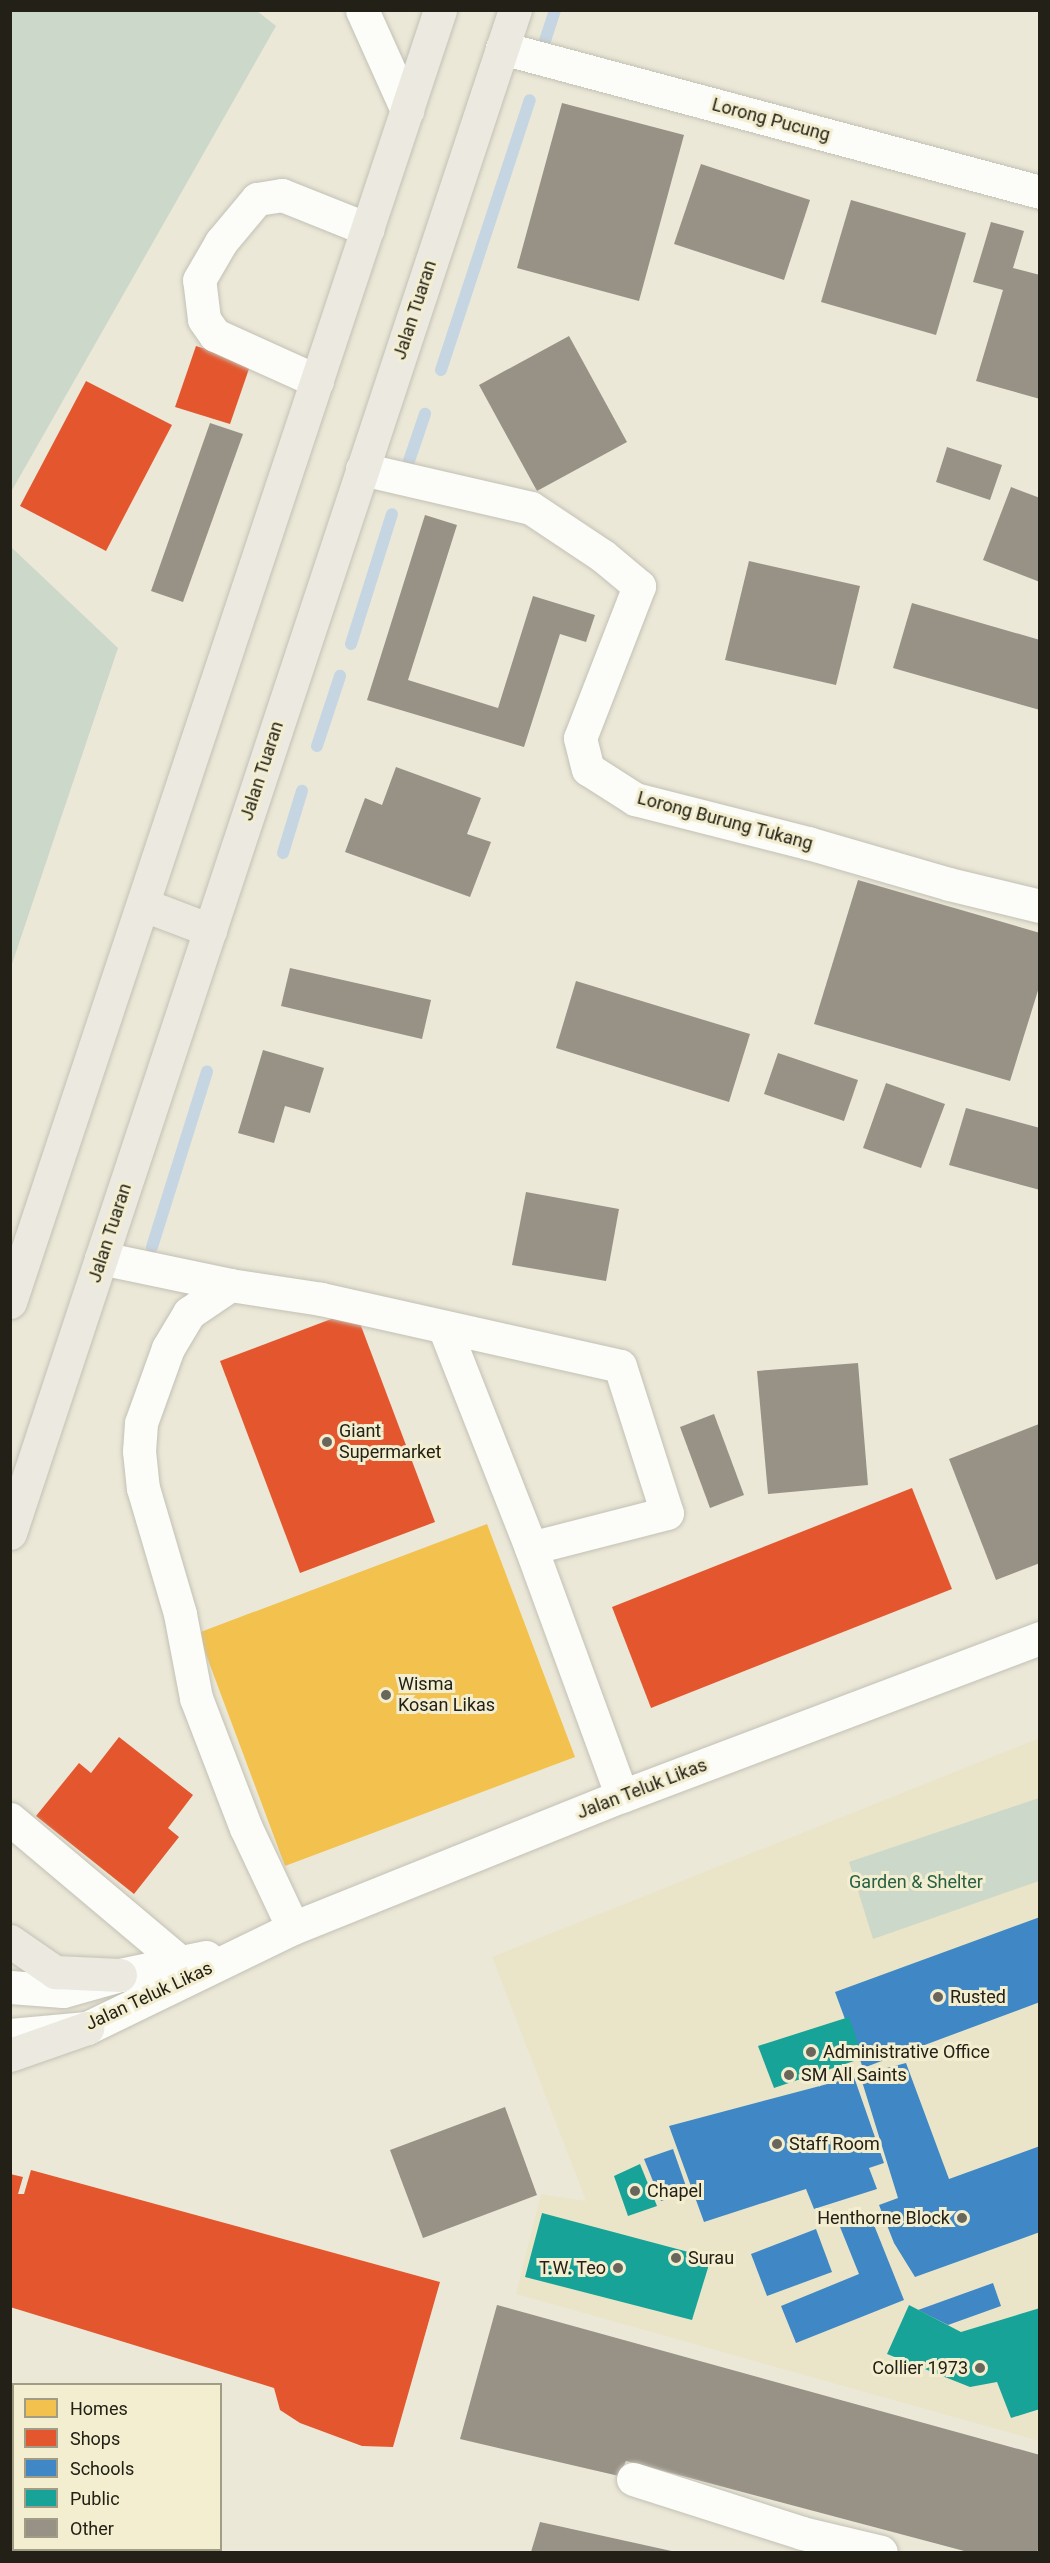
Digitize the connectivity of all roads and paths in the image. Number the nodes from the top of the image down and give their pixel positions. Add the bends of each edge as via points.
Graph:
1 (362, 10) edge
2 (440, 10) edge
3 (515, 10) edge
4 (502, 48) junction
5 (407, 110) junction
6 (1040, 192) edge
7 (367, 229) junction
8 (317, 381) junction
9 (362, 469) junction
10 (144, 905) junction
11 (1040, 906) edge
12 (210, 930) junction
13 (101, 1258) junction
14 (230, 1285) junction
15 (10, 1302) edge
16 (444, 1327) junction
17 (10, 1533) edge
18 (531, 1548) junction
19 (1040, 1638) edge
20 (622, 1796) junction
21 (10, 1819) edge
22 (293, 1928) junction
23 (10, 1941) edge
24 (249, 1949) junction
25 (180, 1962) junction
26 (120, 1974) junction
27 (10, 1987) edge
28 (87, 2028) junction
29 (10, 2035) edge
30 (10, 2055) edge
31 (633, 2479) dead end
32 (798, 2543) edge
33 (880, 2553) edge

1 - 5 street
2 - 5 main road
3 - 4 main road, Jalan Tuaran
4 - 6 street, Lorong Pucung
4 - 9 main road, Jalan Tuaran
5 - 7 main road
7 - 8 main road
7 - 8 street via 282,195 257,200 221,242 199,280 204,319 215,335
8 - 10 main road
9 - 11 street, Lorong Burung Tukang via 531,507 639,586 580,738 588,770 635,799
9 - 12 main road, Jalan Tuaran
10 - 12 main road
10 - 15 main road
12 - 13 main road, Jalan Tuaran
13 - 14 street
13 - 17 main road, Jalan Tuaran
14 - 16 street via 321,1299
14 - 22 street via 189,1313 168,1348 141,1424 139,1451 143,1488 180,1614 196,1698 246,1828
16 - 18 street
16 - 18 street via 620,1366 667,1513
18 - 20 street
19 - 20 street, Jalan Teluk Likas
20 - 22 street, Jalan Teluk Likas
21 - 25 street
22 - 24 street, Jalan Teluk Likas
23 - 26 main road via 55,1972
24 - 25 street, Jalan Teluk Likas
24 - 28 street, Jalan Teluk Likas
25 - 26 street, Jalan Teluk Likas
26 - 27 street, Jalan Teluk Likas via 63,1991
28 - 29 street, Jalan Teluk Likas
28 - 30 main road
31 - 32 street
32 - 33 street

